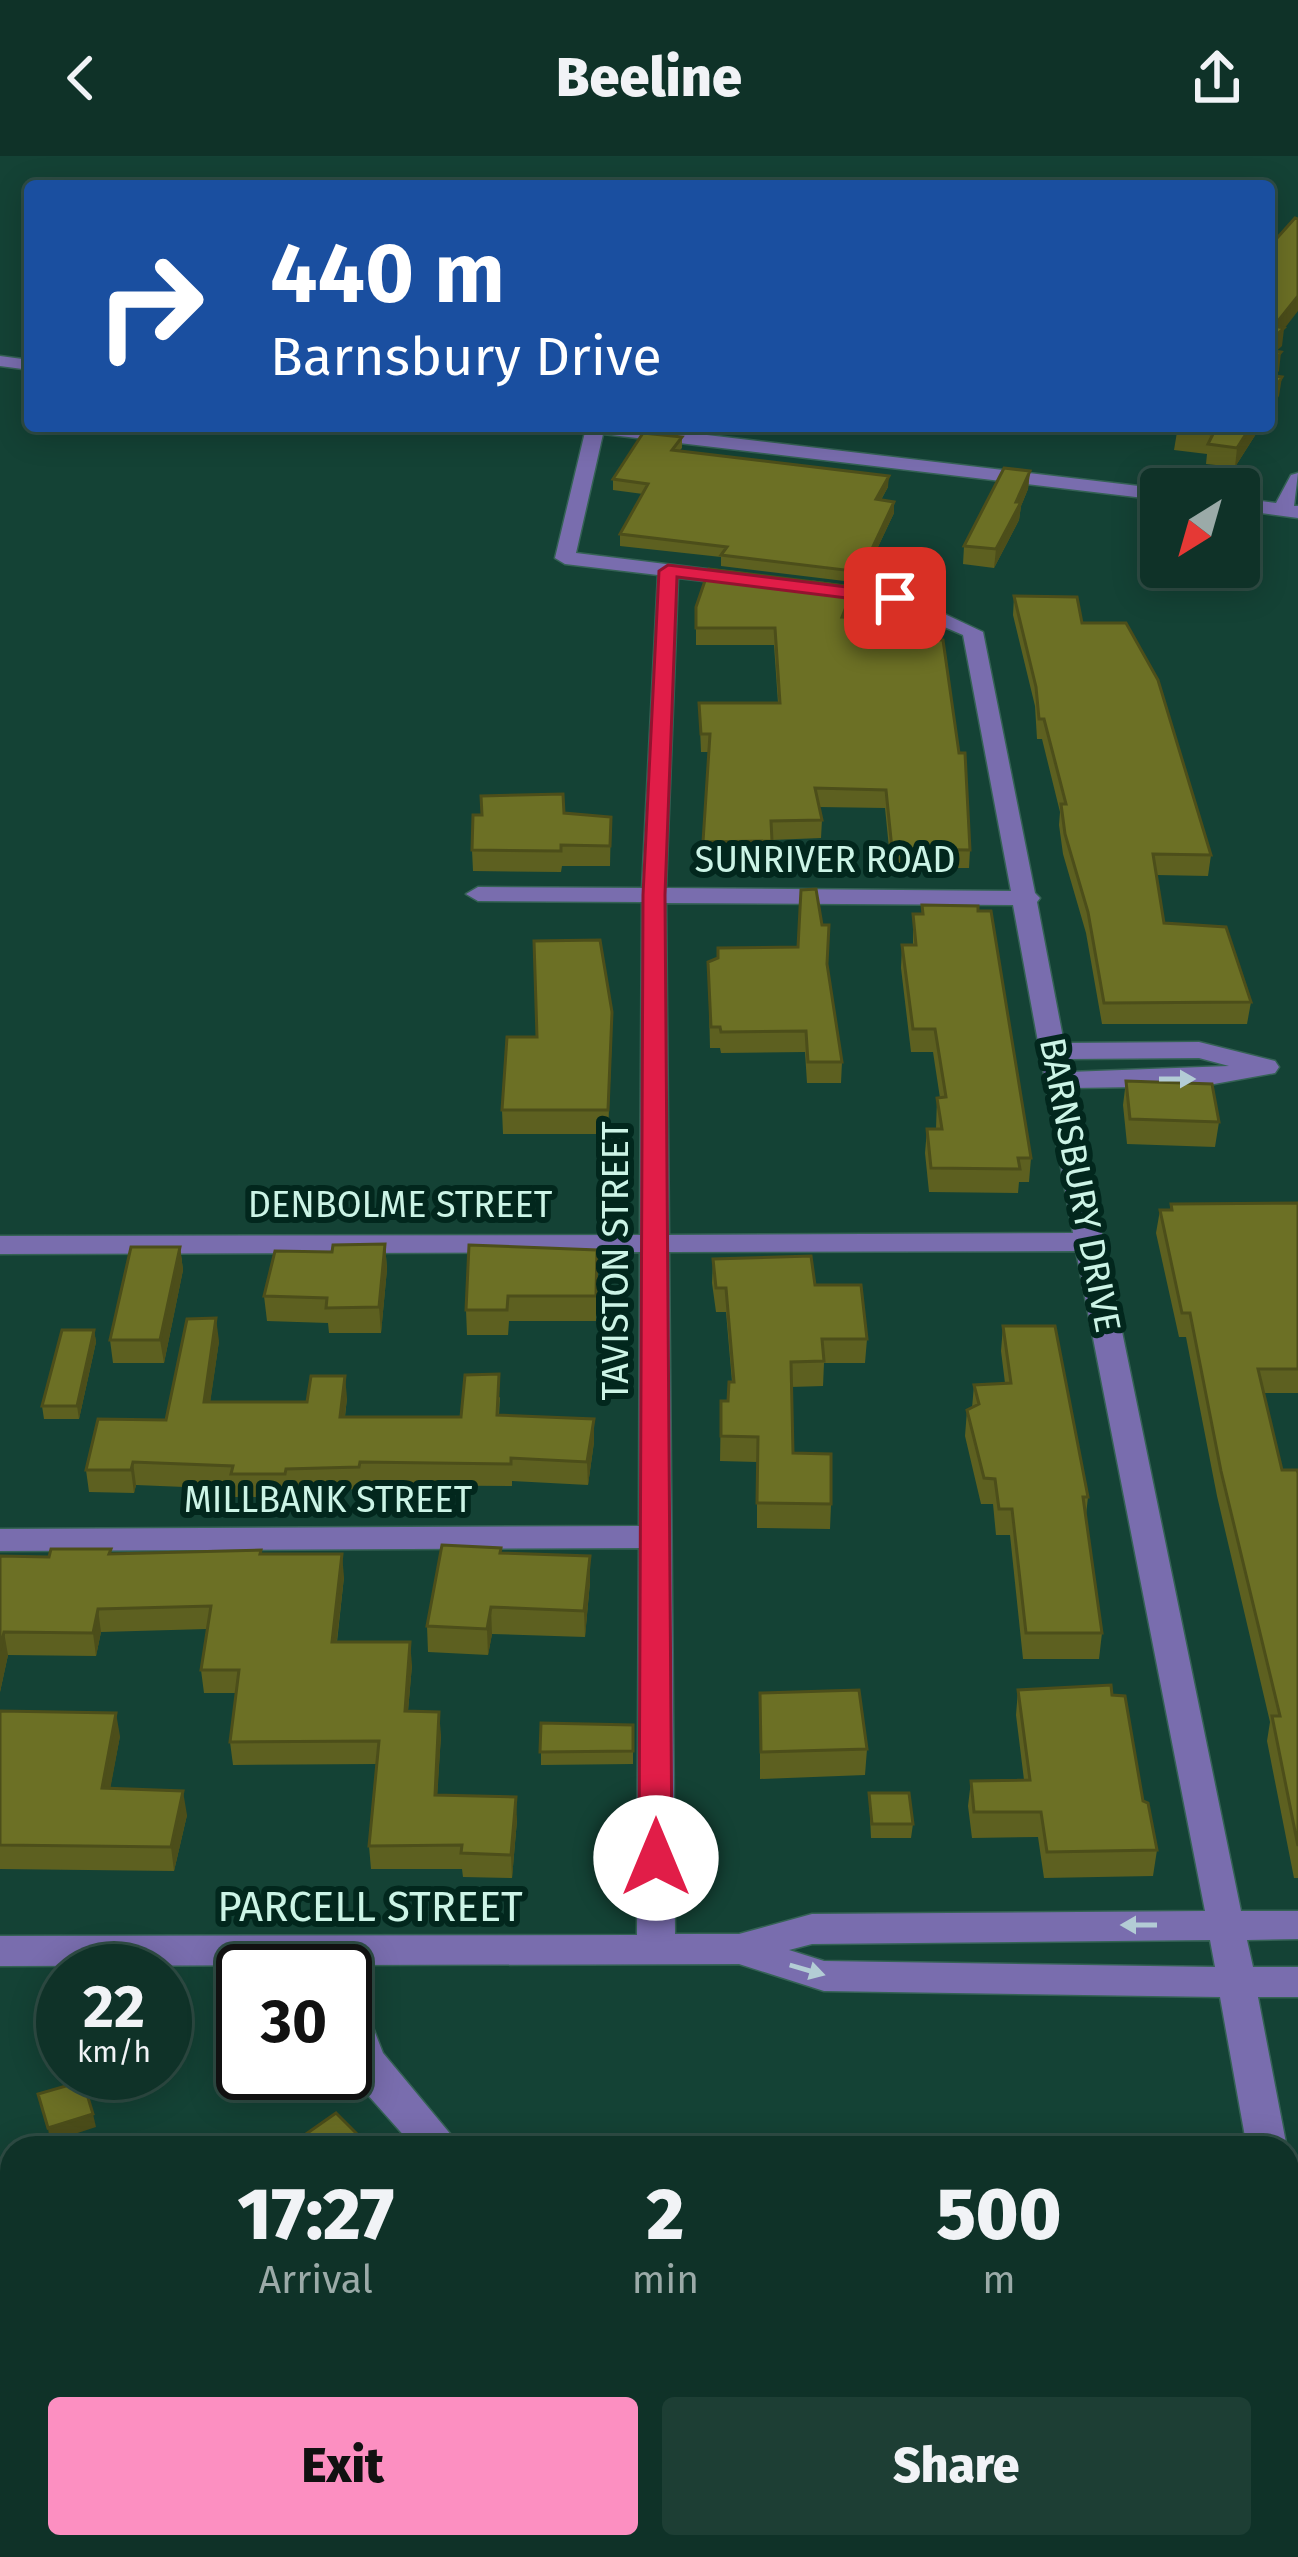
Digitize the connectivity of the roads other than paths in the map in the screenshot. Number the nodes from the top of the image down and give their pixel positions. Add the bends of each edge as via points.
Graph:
1 (594, 432) edge
2 (637, 432) edge
3 (1298, 478) edge
4 (1140, 492) edge
5 (1260, 507) edge
6 (1290, 511) edge
7 (668, 571) junction
8 (478, 894) dead end
9 (654, 895) junction
10 (1028, 898) junction
11 (1055, 1052) junction
12 (1060, 1080) junction
13 (1089, 1242) junction
14 (655, 1244) junction
15 (0, 1245) edge
16 (656, 1537) junction
17 (0, 1540) edge
18 (1228, 1925) junction
19 (1298, 1925) edge
20 (739, 1948) junction
21 (0, 1951) edge
22 (656, 1952) junction
23 (216, 1957) edge
24 (372, 1960) edge
25 (1238, 1982) junction
26 (1298, 1982) edge
27 (372, 2071) edge
28 (429, 2136) edge
29 (1265, 2136) edge

1 - 7 street, BARNSBURY DRIVE via 565,558
2 - 4 street
3 - 6 street
5 - 6 street
7 - 9 street, TAVISTON STREET
7 - 10 street, BARNSBURY DRIVE via 895,598 973,632
8 - 9 street, SUNRIVER ROAD
9 - 10 street, SUNRIVER ROAD
9 - 14 street, TAVISTON STREET
10 - 11 street, BARNSBURY DRIVE
11 - 12 street, BARNSBURY DRIVE
12 -> 11 street via 1203,1078 1265,1066 1198,1050
12 - 13 street, BARNSBURY DRIVE
13 - 14 street, DENBOLME STREET
13 - 18 street, BARNSBURY DRIVE
14 - 15 street, DENBOLME STREET
14 - 16 street, TAVISTON STREET
16 - 17 street, MILLBANK STREET
16 - 22 street, TAVISTON STREET
18 - 19 street, PARCELL STREET
18 -> 20 street, PARCELL STREET via 812,1928
18 - 25 street, BARNSBURY DRIVE
20 - 22 street, PARCELL STREET
20 -> 25 street, PARCELL STREET via 824,1976
21 - 23 street, PARCELL STREET
22 - 24 street, PARCELL STREET
25 - 26 street, PARCELL STREET
25 - 29 street, BARNSBURY DRIVE
27 - 28 street

